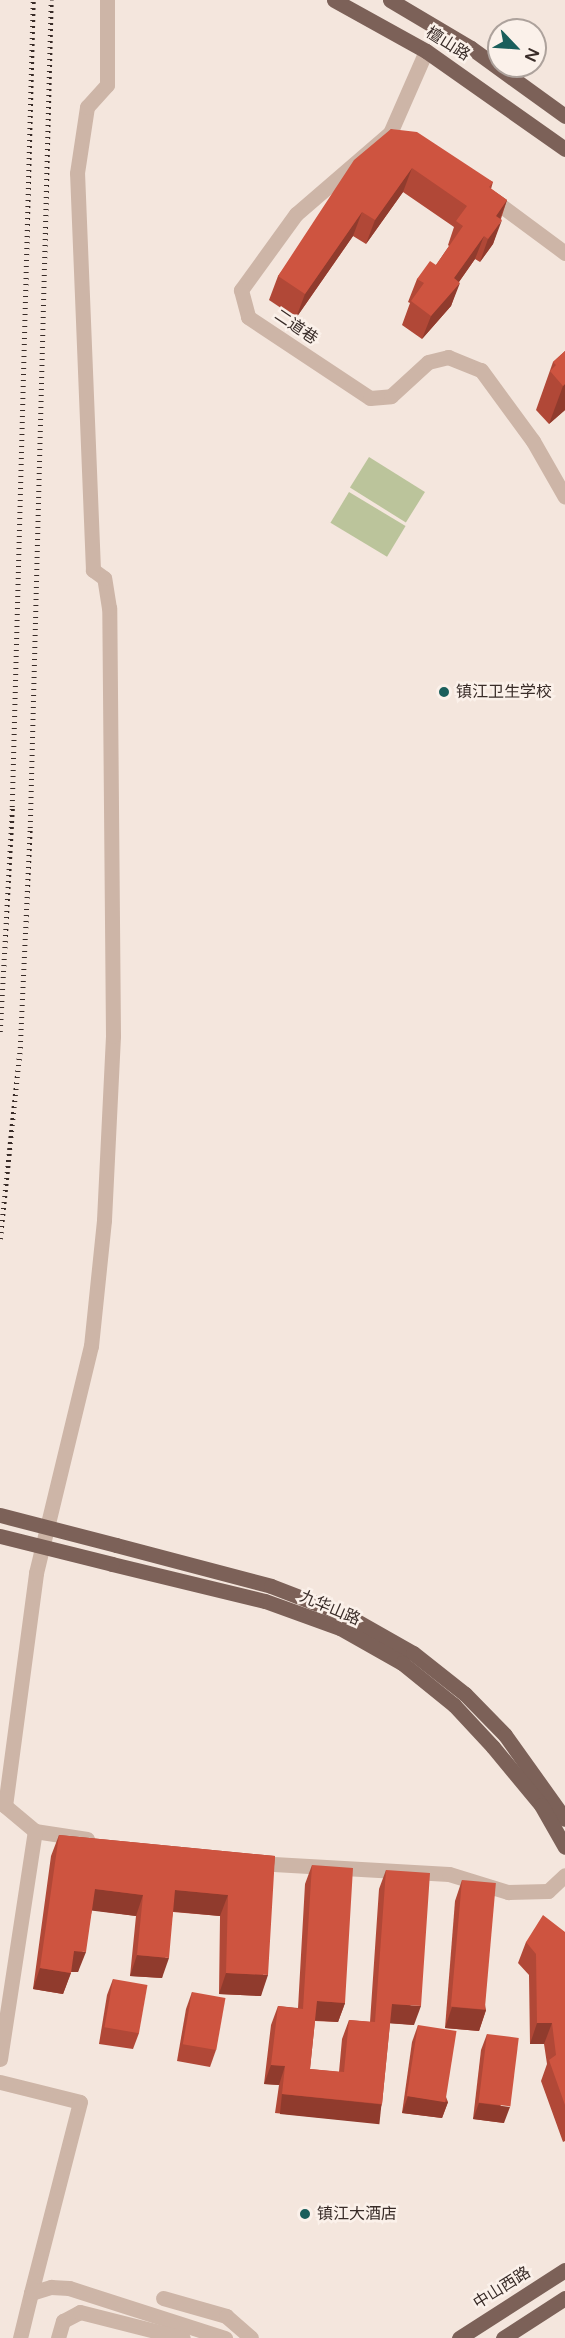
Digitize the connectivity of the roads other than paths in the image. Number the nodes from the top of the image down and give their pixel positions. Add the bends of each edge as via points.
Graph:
1 (107, 0) edge
2 (334, 0) edge
3 (390, 0) edge
4 (426, 51) junction
5 (565, 116) edge
6 (565, 149) edge
7 (477, 189) edge
8 (565, 253) edge
9 (565, 497) edge
10 (0, 1515) edge
11 (0, 1536) edge
12 (565, 1819) edge
13 (35, 1831) junction
14 (100, 1842) edge
15 (565, 1847) edge
16 (239, 1862) edge
17 (565, 1875) edge
18 (0, 2059) edge
19 (0, 2082) edge
20 (565, 2270) edge
21 (31, 2293) junction
22 (163, 2298) dead end
23 (565, 2298) edge
24 (20, 2338) edge
25 (58, 2338) edge
26 (183, 2338) edge
27 (225, 2338) edge
28 (251, 2338) edge
29 (459, 2338) edge
30 (503, 2338) edge

1 - 13 street via 107,85 87,106 77,173 93,570 104,578 109,608 112,1047 104,1220 91,1346 36,1573 5,1806
2 - 4 main road, 檀山路
3 - 5 main road, 檀山路 via 471,48
4 - 6 main road, 檀山路
4 - 9 street, 二道巷 via 395,136 296,214 241,290 248,317 370,398 391,396 428,362 448,357 481,370 532,441
7 - 8 street
10 - 12 main road, 九华山路, bridge via 271,1586 346,1615 413,1653 465,1694 505,1735
11 - 15 main road, 九华山路, bridge via 265,1601 340,1628 402,1663 454,1705 541,1805
13 - 14 street
13 - 18 street
16 - 17 street via 449,1874 508,1892 548,1891
19 - 21 street via 80,2102
20 - 29 main road, 中山西路
21 - 24 street
21 - 27 street via 51,2287 69,2288
22 - 28 street via 226,2316
23 - 30 main road
25 - 26 street via 63,2321 80,2312

